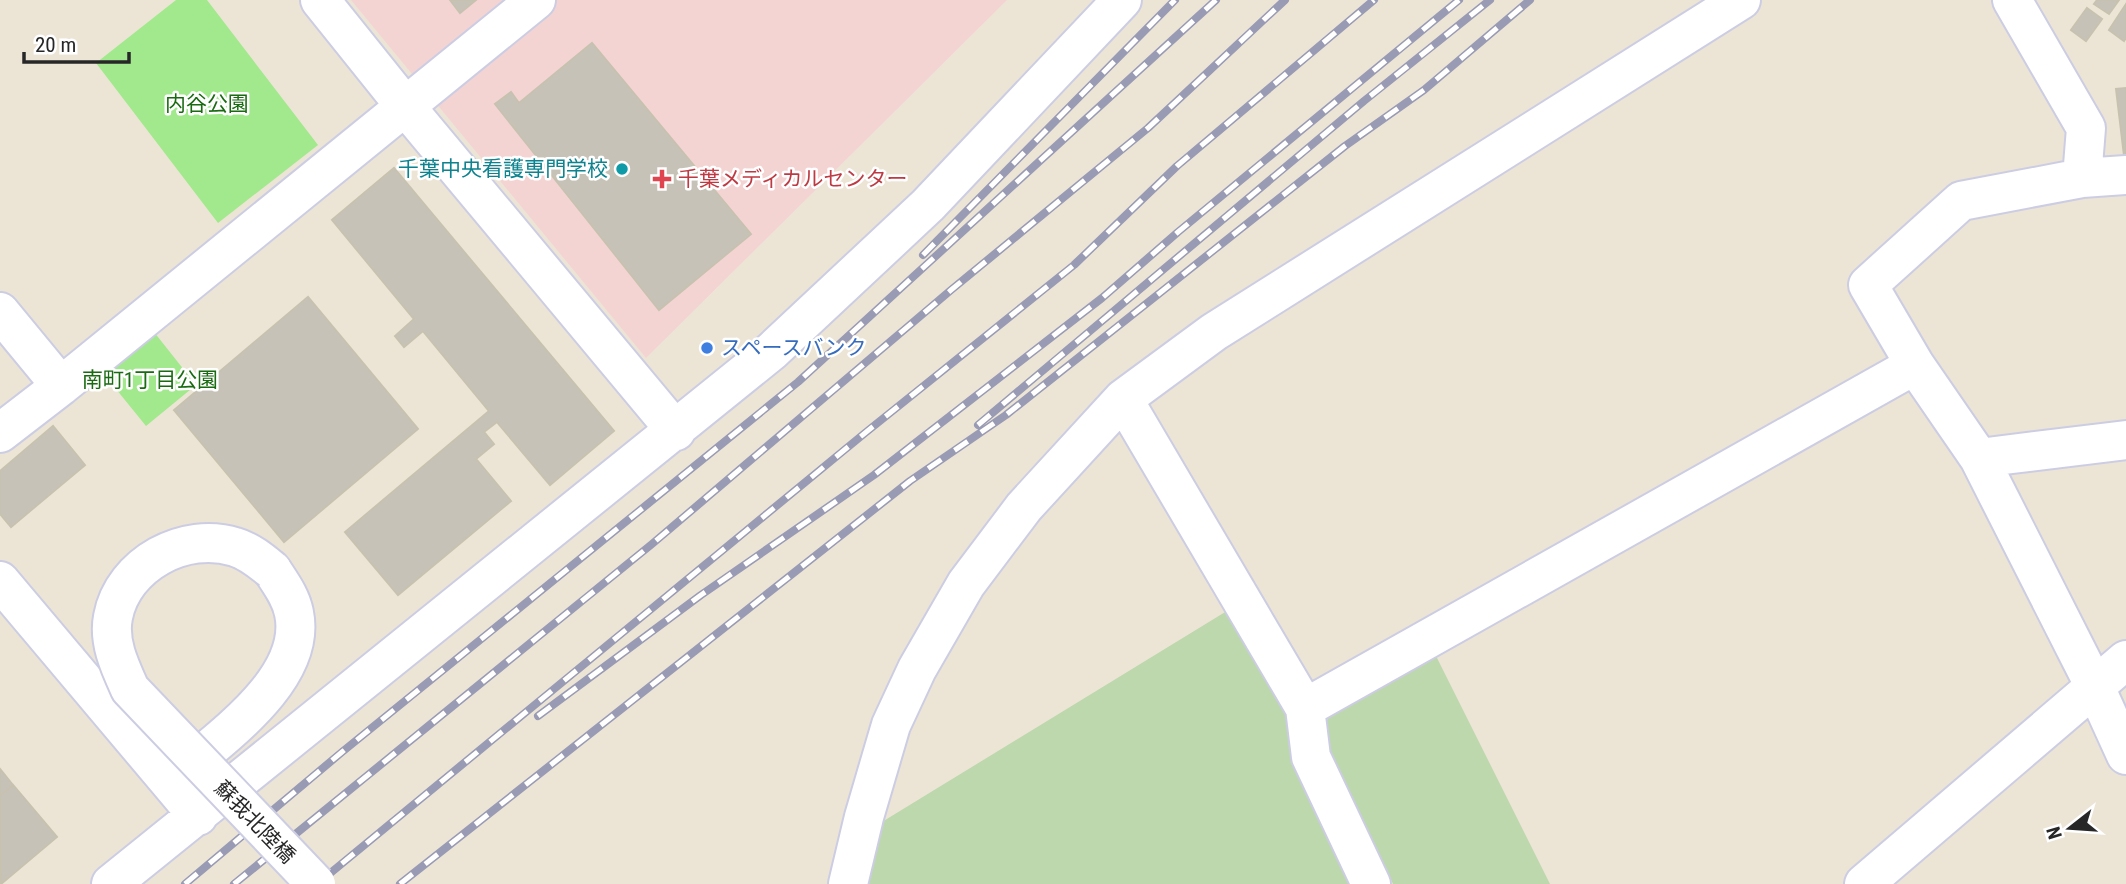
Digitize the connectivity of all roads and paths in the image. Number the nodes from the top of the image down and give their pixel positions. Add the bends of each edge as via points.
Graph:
1 (320, 0) edge
2 (536, 0) edge
3 (1122, 0) edge
4 (1741, 0) edge
5 (2012, 0) edge
6 (405, 106) junction
7 (2126, 175) edge
8 (2082, 178) junction
9 (0, 312) edge
10 (1915, 365) junction
11 (61, 386) junction
12 (1123, 399) junction
13 (676, 431) junction
14 (0, 433) edge
15 (2126, 440) edge
16 (1979, 458) junction
17 (0, 581) edge
18 (2126, 660) edge
19 (2095, 687) junction
20 (1305, 708) junction
21 (2126, 755) edge
22 (168, 783) junction
23 (198, 816) junction
24 (111, 884) edge
25 (316, 884) edge
26 (848, 884) edge
27 (1371, 884) edge
28 (1864, 884) edge

1 - 6 street
2 - 6 street
3 - 13 street via 928,205 772,351
4 - 12 street via 1214,332
5 - 8 street via 2086,128
6 - 11 street
6 - 13 street
7 - 8 street
8 - 10 street via 1961,201 1868,285
9 - 11 street
10 - 16 street
10 - 20 street
11 - 14 street
12 - 20 street
12 - 26 street via 1024,508 965,584 891,725
13 - 23 street
15 - 16 street
16 - 19 street
17 - 22 street
18 - 19 street
19 - 21 street
19 - 28 street
20 - 27 street via 1311,757
22 - 23 street
22 - 25 street, 蘇我北陸橋, bridge via 178,774 187,766 197,757 206,749 235,724 265,696 287,666 293,648 296,632 288,594 272,570 235,547 182,547 148,561 121,594 112,617 118,665 151,714 176,739 184,748 193,757 203,767 212,777 222,786
23 - 24 street

